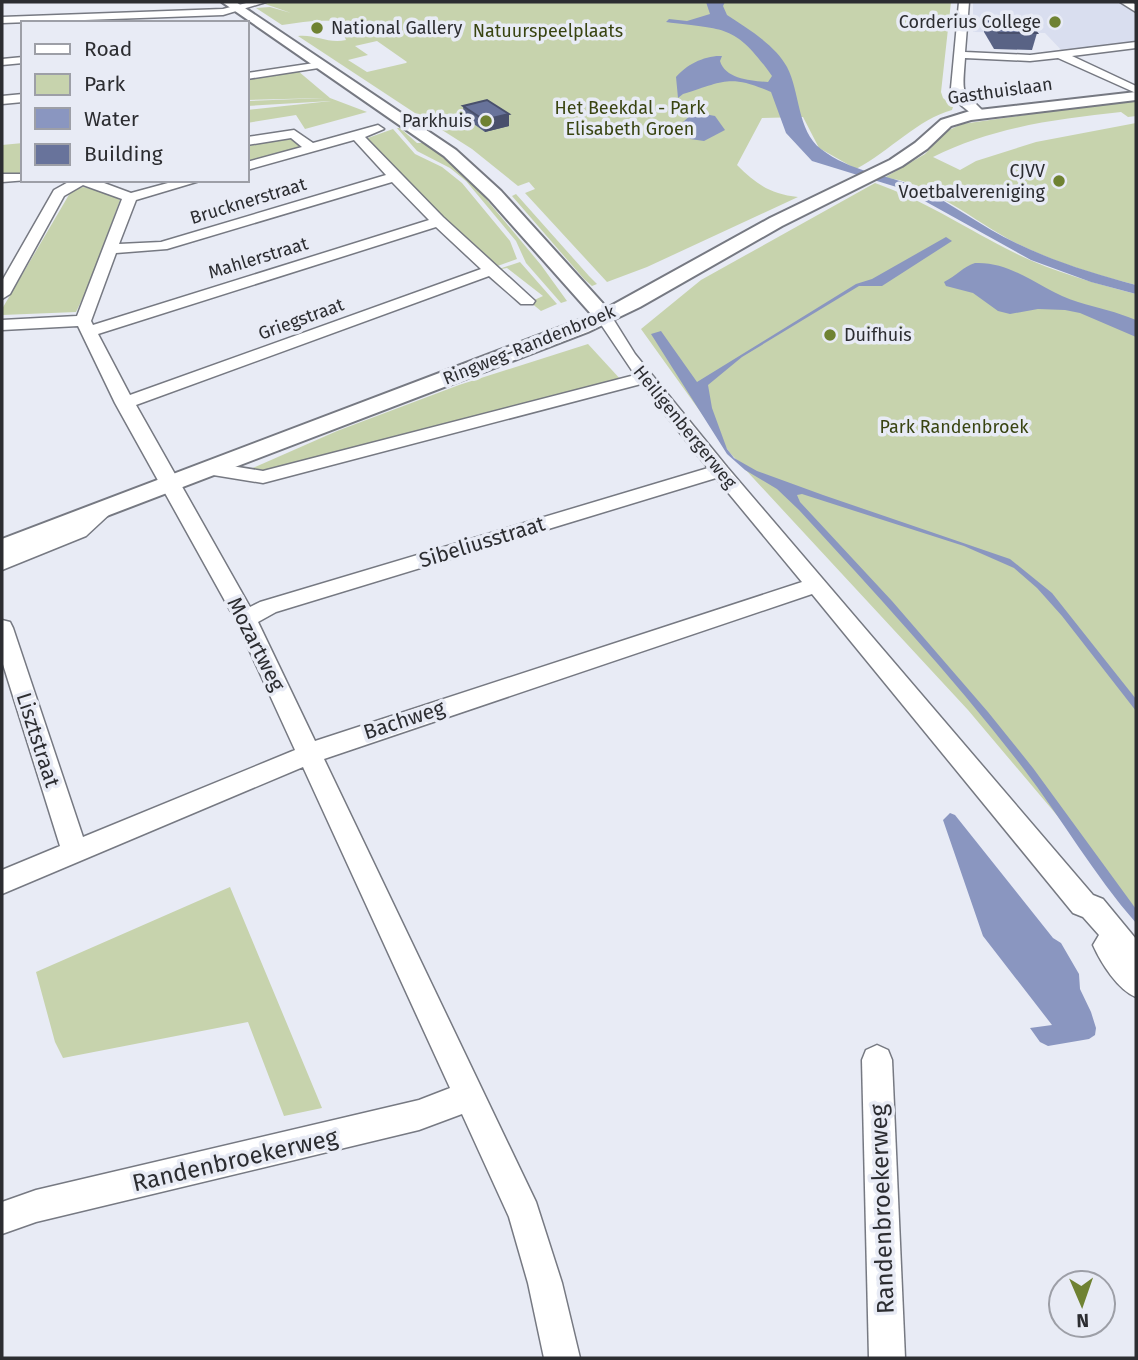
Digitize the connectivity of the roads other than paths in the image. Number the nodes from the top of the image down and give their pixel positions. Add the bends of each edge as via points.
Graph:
1 (261, 2) edge
2 (964, 2) edge
3 (1125, 2) edge
4 (232, 5) edge
5 (1136, 9) edge
6 (161, 18) edge
7 (2, 20) edge
8 (1136, 45) edge
9 (961, 55) junction
10 (1062, 56) junction
11 (21, 60) edge
12 (2, 62) edge
13 (321, 65) junction
14 (248, 76) edge
15 (1136, 92) edge
16 (21, 98) edge
17 (2, 100) edge
18 (977, 113) junction
19 (378, 130) dead end
20 (357, 135) junction
21 (248, 141) edge
22 (311, 148) junction
23 (248, 166) edge
24 (868, 175) joint
25 (394, 177) junction
26 (2, 178) edge
27 (21, 178) edge
28 (78, 182) edge
29 (88, 182) edge
30 (185, 182) edge
31 (162, 186) edge
32 (130, 197) junction
33 (440, 221) junction
34 (110, 249) junction
35 (490, 271) junction
36 (2, 294) edge
37 (527, 301) dead end
38 (604, 317) junction
39 (2, 325) edge
40 (85, 326) junction
41 (645, 378) junction
42 (124, 403) junction
43 (207, 468) junction
44 (720, 471) junction
45 (168, 483) junction
46 (104, 510) junction
47 (2, 548) edge
48 (2, 563) edge
49 (817, 585) junction
50 (246, 619) junction
51 (2, 628) edge
52 (311, 755) junction
53 (75, 851) junction
54 (2, 882) edge
55 (1134, 972) edge
56 (877, 1060) dead end
57 (467, 1097) junction
58 (2, 1218) edge
59 (562, 1358) edge
60 (887, 1358) edge

1 - 4 street
2 - 9 street
3 - 5 street
4 - 6 street via 223,12
4 - 13 main road, Heiligenbergerweg
6 - 7 street
8 - 10 street via 1108,53
9 - 10 street
9 - 18 street via 957,88 961,99
10 - 15 street
11 - 12 street
13 - 14 street
13 - 38 main road, Heiligenbergerweg via 432,138 474,174
15 - 18 main road, Gasthuislaan
16 - 17 street
18 - 24 main road, Gasthuislaan via 946,123 910,154
19 - 20 street
20 - 22 street
20 - 25 street
21 - 22 street via 295,134
22 - 23 street
24 - 38 main road, Ringweg-Randenbroek
25 - 33 street
25 - 34 street, Brucknerstraat via 162,246
26 - 27 street
28 - 36 street via 59,193
29 - 32 street
30 - 31 street
31 - 32 street
32 - 34 street
33 - 35 street
33 - 40 street, Mahlerstraat
34 - 40 street
35 - 37 street
35 - 42 street, Griegstraat
38 - 41 street, Heiligenbergerweg
38 - 43 main road, Ringweg-Randenbroek
39 - 40 street, Mahlerstraat
40 - 42 street, Mozartweg
41 - 43 street via 263,477
41 - 44 street, Heiligenbergerweg
42 - 45 street, Mozartweg
43 - 45 main road, Ringweg-Randenbroek
44 - 49 street, Heiligenbergerweg
44 - 50 street, Sibeliusstraat via 268,607
45 - 46 main road, Ringweg-Randenbroek
45 - 50 street, Mozartweg
46 - 47 main road, Ringweg-Randenbroek
46 - 48 street, Ringweg-Randenbroek via 79,531
49 - 52 street, Bachweg via 341,741
49 - 55 street, Heiligenbergerweg via 1083,904 1083,912
50 - 52 street, Mozartweg
51 - 53 street, Lisztstraat
52 - 53 street, Bachweg
52 - 57 street, Mozartweg
53 - 54 street, Bachweg
56 - 60 street, Randenbroekerweg
57 - 58 street, Randenbroekerweg via 419,1115
57 - 59 street, Mozartweg via 524,1214

